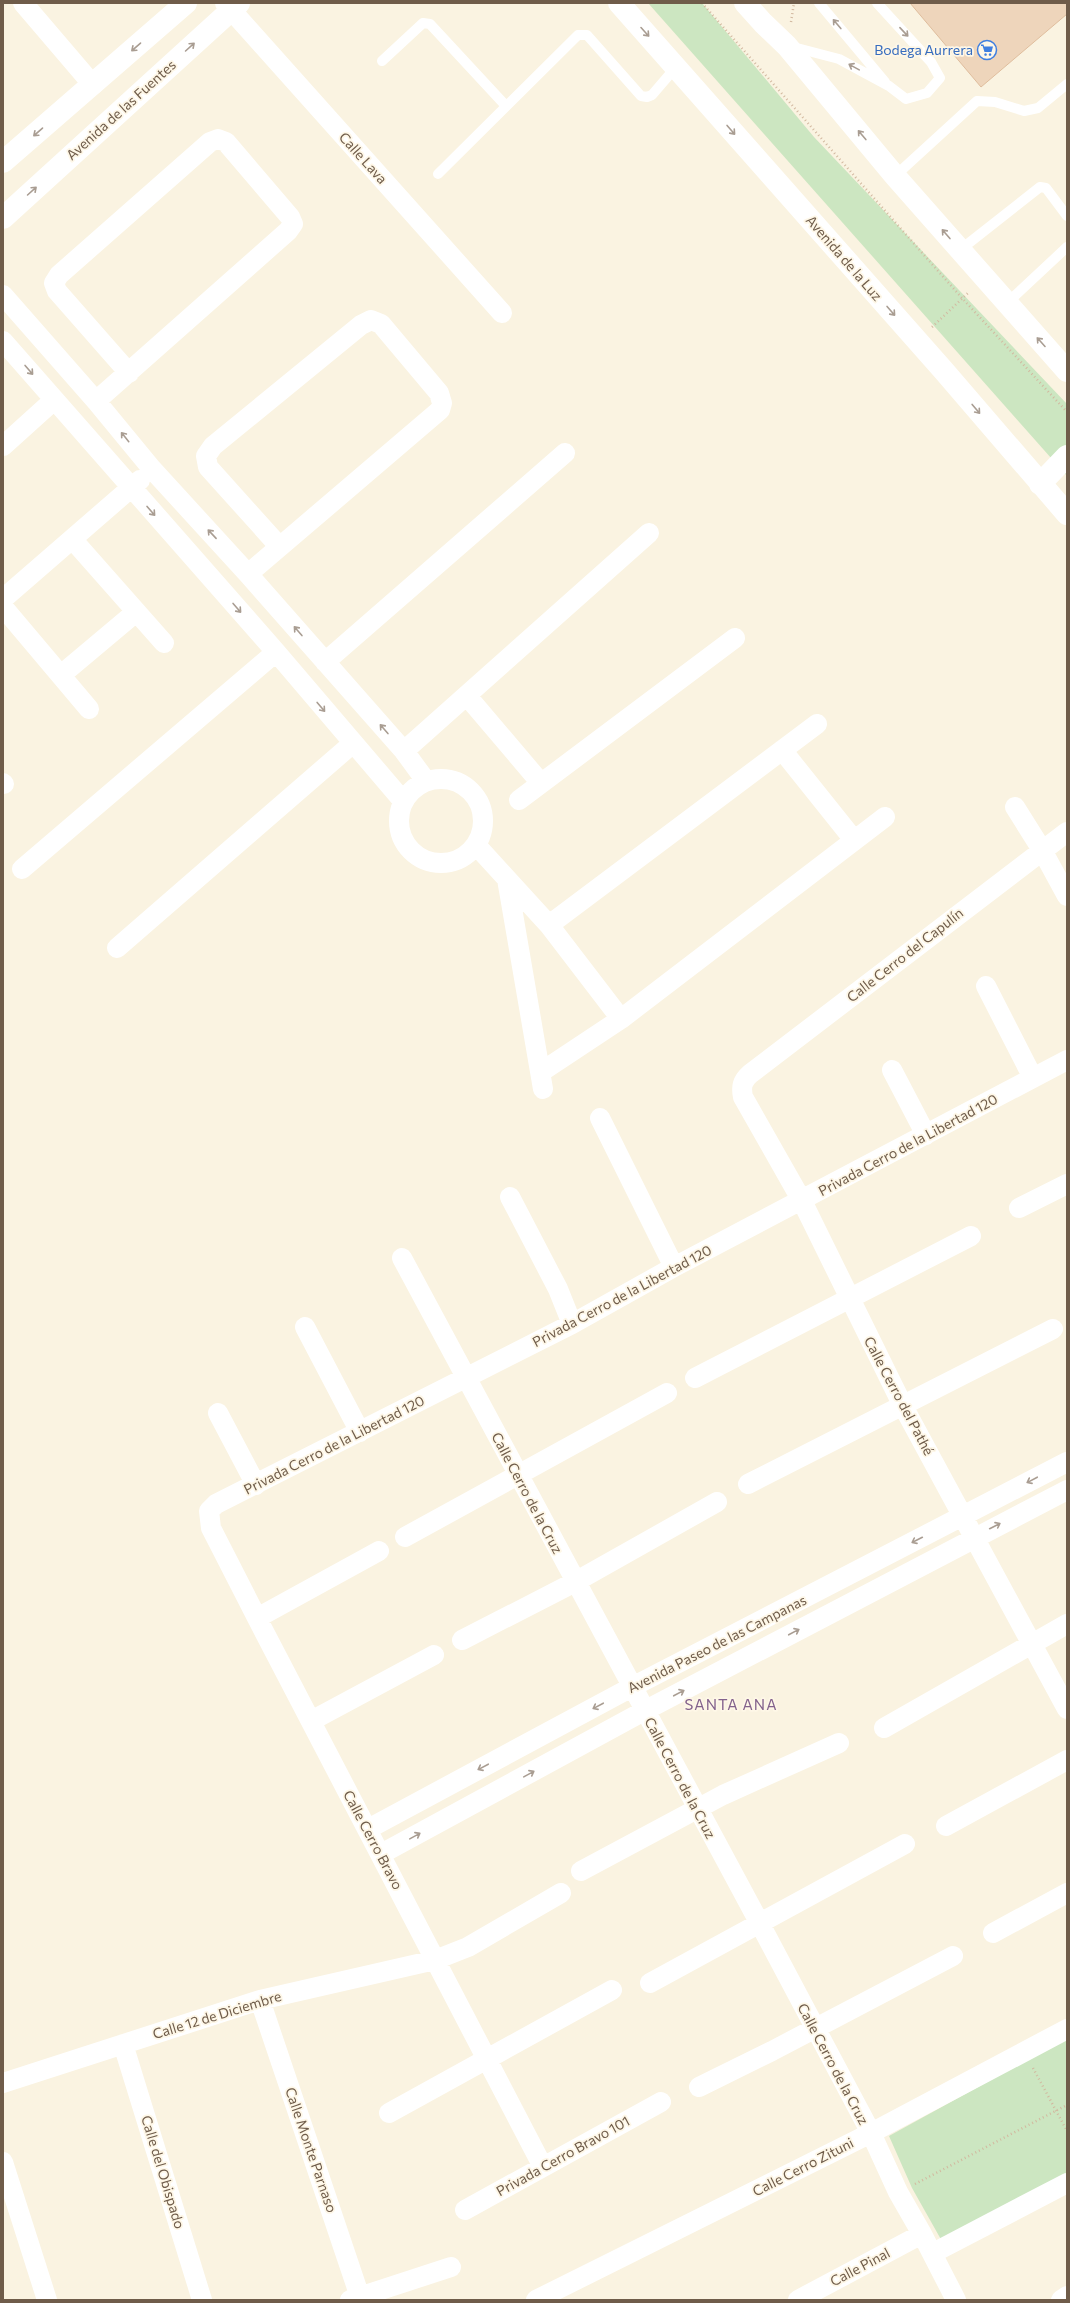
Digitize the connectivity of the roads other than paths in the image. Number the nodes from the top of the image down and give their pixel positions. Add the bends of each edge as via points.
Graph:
1 (23, 3) edge
2 (186, 3) edge
3 (619, 3) edge
4 (745, 3) edge
5 (819, 3) edge
6 (877, 3) edge
7 (232, 6) edge
8 (759, 13) edge
9 (787, 46) junction
10 (382, 62) dead end
11 (676, 67) junction
12 (1067, 84) edge
13 (93, 85) junction
14 (889, 86) junction
15 (506, 106) junction
16 (3, 162) edge
17 (438, 174) dead end
18 (895, 176) junction
19 (1067, 216) edge
20 (3, 218) edge
21 (1067, 247) edge
22 (960, 250) junction
23 (3, 295) edge
24 (1006, 304) junction
25 (502, 313) dead end
26 (3, 341) edge
27 (1067, 372) edge
28 (128, 373) junction
29 (54, 400) junction
30 (96, 401) junction
31 (3, 446) edge
32 (565, 452) dead end
33 (1067, 456) edge
34 (152, 469) junction
35 (1040, 484) junction
36 (131, 488) junction
37 (1067, 514) edge
38 (650, 533) dead end
39 (73, 540) junction
40 (279, 546) junction
41 (248, 574) junction
42 (3, 599) edge
43 (3, 607) edge
44 (136, 612) junction
45 (735, 638) dead end
46 (164, 643) dead end
47 (276, 652) junction
48 (325, 662) junction
49 (60, 675) junction
50 (467, 696) junction
51 (89, 709) dead end
52 (816, 724) dead end
53 (352, 744) junction
54 (782, 750) junction
55 (404, 751) junction
56 (426, 781) junction
57 (540, 782) junction
58 (519, 800) dead end
59 (403, 801) junction
60 (1015, 807) dead end
61 (885, 817) dead end
62 (1067, 832) edge
63 (854, 840) junction
64 (476, 845) junction
65 (1042, 850) junction
66 (22, 869) dead end
67 (507, 879) junction
68 (1067, 896) edge
69 (549, 925) junction
70 (117, 948) dead end
71 (986, 986) dead end
72 (621, 1019) junction
73 (1067, 1060) edge
74 (892, 1070) dead end
75 (1033, 1078) junction
76 (744, 1079) joint
77 (600, 1118) dead end
78 (926, 1135) junction
79 (1067, 1184) edge
80 (510, 1197) dead end
81 (802, 1201) junction
82 (1019, 1208) dead end
83 (971, 1236) dead end
84 (402, 1258) dead end
85 (674, 1267) junction
86 (849, 1300) junction
87 (572, 1324) junction
88 (305, 1327) dead end
89 (1053, 1328) dead end
90 (466, 1378) junction
91 (695, 1378) dead end
92 (667, 1393) dead end
93 (903, 1406) junction
94 (218, 1413) dead end
95 (360, 1432) junction
96 (1067, 1462) edge
97 (517, 1474) junction
98 (748, 1484) dead end
99 (256, 1485) junction
100 (1067, 1490) edge
101 (717, 1502) dead end
102 (209, 1511) joint
103 (964, 1516) junction
104 (405, 1537) dead end
105 (975, 1537) junction
106 (379, 1551) dead end
107 (575, 1582) junction
108 (257, 1618) junction
109 (1067, 1624) edge
110 (462, 1640) dead end
111 (1031, 1643) junction
112 (434, 1655) dead end
113 (632, 1687) junction
114 (1067, 1709) edge
115 (644, 1711) junction
116 (311, 1721) junction
117 (884, 1728) dead end
118 (839, 1743) dead end
119 (1067, 1760) edge
120 (697, 1809) junction
121 (946, 1826) dead end
122 (368, 1829) junction
123 (905, 1844) dead end
124 (381, 1854) junction
125 (581, 1871) dead end
126 (560, 1893) dead end
127 (1067, 1893) edge
128 (759, 1922) junction
129 (993, 1933) dead end
130 (953, 1956) dead end
131 (435, 1960) junction
132 (650, 1983) dead end
133 (612, 1990) dead end
134 (260, 2000) junction
135 (813, 2028) junction
136 (1067, 2029) edge
137 (124, 2044) junction
138 (488, 2059) junction
139 (3, 2083) edge
140 (699, 2087) dead end
141 (661, 2102) dead end
142 (389, 2114) dead end
143 (871, 2133) junction
144 (3, 2162) edge
145 (543, 2167) junction
146 (1067, 2183) edge
147 (465, 2210) dead end
148 (922, 2234) junction
149 (932, 2253) junction
150 (451, 2267) dead end
151 (566, 2294) edge
152 (1067, 2296) edge
153 (357, 2299) edge
154 (47, 2300) edge
155 (202, 2300) edge
156 (536, 2300) edge
157 (798, 2300) edge
158 (956, 2300) edge
159 (1061, 2300) edge

1 - 13 street
2 -> 13 main road
3 -> 11 main road, Avenida de la Luz
4 - 8 main road
14 -> 5 lane
6 -> 14 lane via 931,62 940,78 927,93 906,99
20 -> 7 main road, Avenida de las Fuentes
7 - 25 street, Calle Lava
8 - 9 main road
14 -> 9 lane via 838,59
18 -> 9 main road
10 - 15 lane via 423,23 430,24
11 - 15 lane via 652,95 641,96 587,35 578,34
11 -> 35 main road, Avenida de la Luz
12 - 18 lane via 1038,108 1024,111 995,102 977,101
13 -> 16 main road
15 - 17 lane
22 -> 18 main road
19 - 22 lane via 1046,188 1040,187
21 - 24 lane
22 - 24 main road
23 - 30 street
27 -> 24 main road
26 -> 29 street
28 - 28 street via 293,224 290,217 226,142 218,139 210,142 59,275 54,283 57,291
28 - 30 street
29 - 31 street
29 - 36 street
34 -> 30 street
32 - 48 street
33 - 35 main road
34 - 36 street
41 -> 34 street
35 - 37 main road, Avenida de la Luz
36 - 39 street
36 -> 47 street
38 - 50 street
39 - 42 street
39 - 44 street
40 - 40 street via 440,410 440,393 381,324 371,320 360,325 213,446 206,456 208,467
40 - 41 street
48 -> 41 street
43 - 49 street
44 - 46 street
44 - 49 street
45 - 57 street
47 -> 53 street
47 - 66 street
55 -> 48 street
49 - 51 street
50 - 55 street
50 - 57 street
52 - 54 street
53 - 59 street
53 - 70 street
54 - 63 street
54 - 69 street
55 - 56 street
56 - 59 street via 412,788
56 - 64 street via 442,778 458,782 472,792 481,807 484,824
57 - 58 street
59 - 64 street via 398,816 399,832 406,846 419,858 436,864 453,863 469,854
60 - 65 street
61 - 63 street
62 - 65 street, Calle Cerro del Capulín
63 - 72 street
64 - 67 street
65 - 68 street
65 - 76 street, Calle Cerro del Capulín
67 - 69 street
67 - 72 street via 542,1081
69 - 72 street
71 - 75 street
73 - 75 street, Privada Cerro de la Libertad 120
74 - 78 street
75 - 78 street, Privada Cerro de la Libertad 120
76 - 81 street, Calle Cerro del Pathé via 741,1088 743,1097
77 - 85 street
78 - 81 street, Privada Cerro de la Libertad 120
79 - 82 street
80 - 87 street via 558,1288
81 - 85 street, Privada Cerro de la Libertad 120
81 - 86 street, Calle Cerro del Pathé
83 - 86 street
84 - 90 street, Calle Cerro de la Cruz
85 - 87 street, Privada Cerro de la Libertad 120
86 - 91 street
86 - 93 street, Calle Cerro del Pathé
87 - 90 street, Privada Cerro de la Libertad 120
88 - 95 street
89 - 93 street
90 - 95 street, Privada Cerro de la Libertad 120
90 - 97 street, Calle Cerro de la Cruz
92 - 97 street
93 - 98 street
93 - 103 street, Calle Cerro del Pathé
94 - 99 street
95 - 99 street, Privada Cerro de la Libertad 120
96 -> 103 street, Avenida Paseo de las Campanas
97 - 104 street
97 - 107 street, Calle Cerro de la Cruz
99 - 102 street, Privada Cerro de la Libertad 120 via 216,1504
105 -> 100 street, Avenida Paseo de las Campanas
101 - 107 street
102 - 108 street, Calle Cerro Bravo via 211,1528
103 - 105 street, Calle Cerro del Pathé
103 -> 113 street, Avenida Paseo de las Campanas
105 - 111 street, Calle Cerro del Pathé
115 -> 105 street, Avenida Paseo de las Campanas
106 - 108 street
107 - 110 street
107 - 113 street, Calle Cerro de la Cruz
108 - 116 street, Calle Cerro Bravo
109 - 111 street
111 - 114 street, Calle Cerro del Pathé
111 - 117 street
112 - 116 street
113 - 115 street, Calle Cerro de la Cruz
113 -> 122 street, Avenida Paseo de las Campanas
115 - 120 street, Calle Cerro de la Cruz
124 -> 115 street, Avenida Paseo de las Campanas
116 - 122 street, Calle Cerro Bravo
118 - 120 street
119 - 121 street
120 - 125 street
120 - 128 street, Calle Cerro de la Cruz
122 - 124 street, Calle Cerro Bravo
123 - 128 street
124 - 131 street, Calle Cerro Bravo
126 - 131 street, Calle 12 de Diciembre via 468,1947
127 - 129 street
128 - 132 street
128 - 135 street, Calle Cerro de la Cruz
130 - 135 street
131 - 134 street, Calle 12 de Diciembre
131 - 138 street, Calle Cerro Bravo
133 - 138 street
134 - 137 street, Calle 12 de Diciembre
134 - 153 street, Calle Monte Parnaso
135 - 140 street
135 - 143 street, Calle Cerro de la Cruz
136 - 143 street, Calle Cerro Zituni
137 - 139 street, Calle 12 de Diciembre
137 - 155 street, Calle del Obispado
138 - 142 street
138 - 145 street, Calle Cerro Bravo
141 - 145 street, Privada Cerro Bravo 101
143 - 148 street, Calle Cerro de la Cruz via 898,2192
143 - 151 street, Calle Cerro Zituni
144 - 154 street
145 - 147 street, Privada Cerro Bravo 101
146 - 149 street
148 - 149 street, Calle Cerro de la Cruz
148 - 157 street, Calle Pinal
149 - 158 street, Calle Cerro de la Cruz
150 - 153 street
151 - 156 street, Calle Cerro Zituni
152 - 159 street

